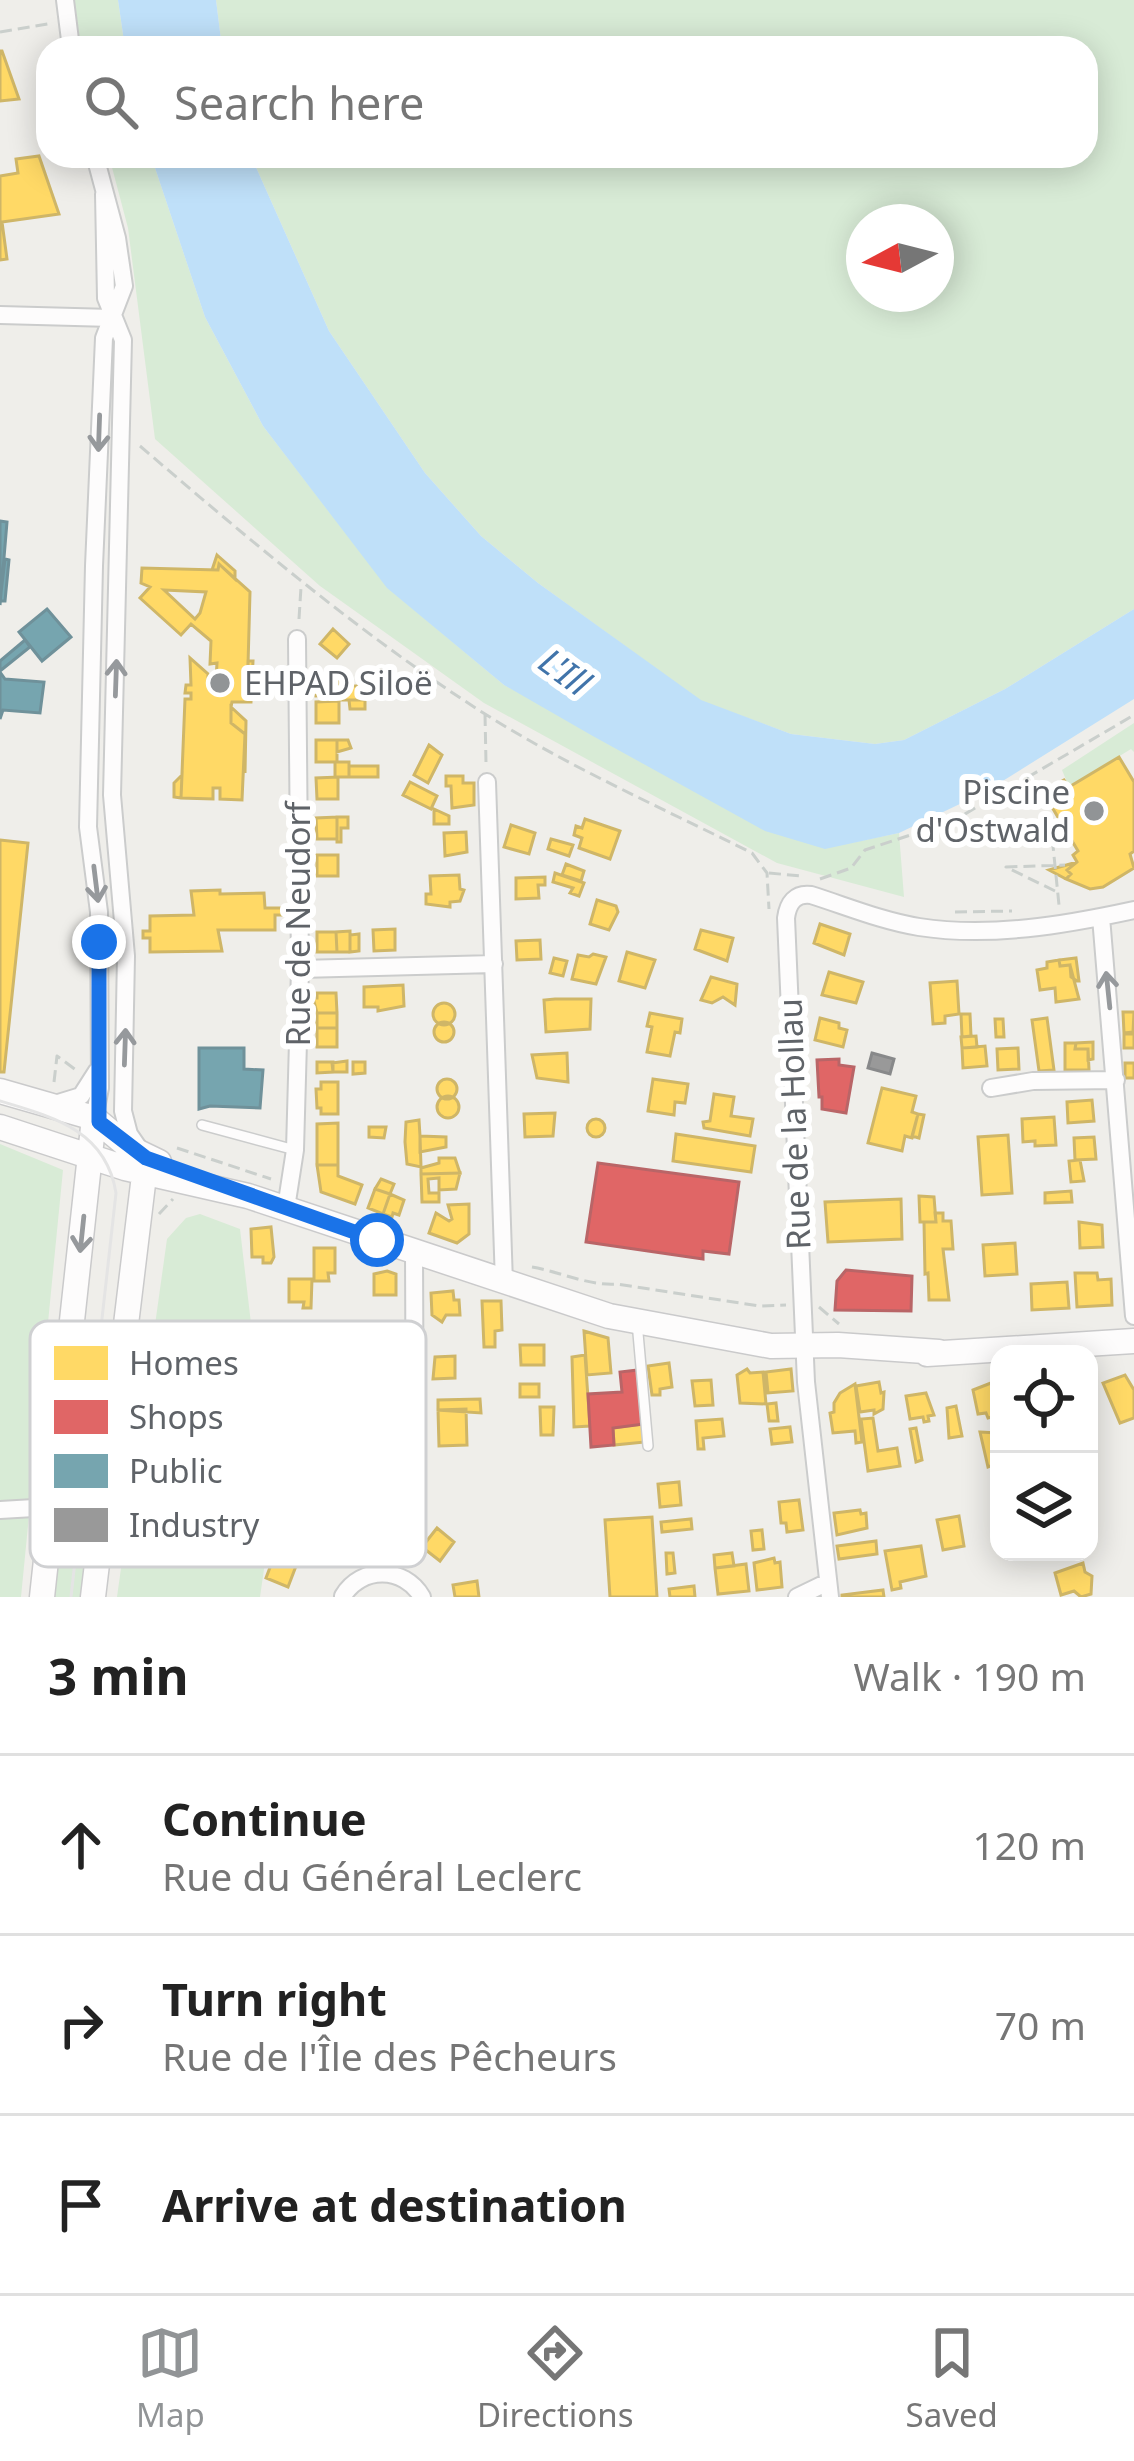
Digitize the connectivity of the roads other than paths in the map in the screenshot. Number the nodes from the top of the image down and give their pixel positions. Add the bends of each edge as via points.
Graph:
1 (65, 0) edge
2 (69, 36) edge
3 (98, 168) edge
4 (0, 316) edge
5 (112, 318) junction
6 (94, 566) junction
7 (119, 571) junction
8 (297, 639) road end
9 (487, 782) road end
10 (88, 795) junction
11 (112, 795) junction
12 (1134, 910) edge
13 (1101, 917) junction
14 (494, 964) junction
15 (300, 969) junction
16 (99, 1058) junction
17 (1116, 1080) junction
18 (991, 1088) dead end
19 (0, 1090) edge
20 (51, 1104) junction
21 (202, 1125) dead end
22 (0, 1127) edge
23 (102, 1131) junction
24 (66, 1149) junction
25 (296, 1150) junction
26 (141, 1167) junction
27 (87, 1186) junction
28 (172, 1188) junction
29 (231, 1191) junction
30 (288, 1198) junction
31 (151, 1210) junction
32 (414, 1252) junction
33 (505, 1276) junction
34 (1134, 1316) edge
35 (72, 1321) edge
36 (134, 1321) edge
37 (414, 1321) edge
38 (637, 1322) junction
39 (1134, 1341) edge
40 (803, 1344) junction
41 (649, 1446) dead end
42 (30, 1508) edge
43 (0, 1510) edge
44 (45, 1567) edge
45 (97, 1567) edge
46 (829, 1589) edge
47 (343, 1596) edge
48 (42, 1597) edge
49 (93, 1597) edge
50 (422, 1597) edge
51 (797, 1597) edge

1 - 2 street
3 - 5 street via 124,286
4 - 5 street
5 -> 6 street via 104,338
5 - 7 street via 123,340
6 - 7 street
6 - 10 street
11 -> 7 street
8 - 15 street, Rue de Neudorf
9 - 14 street
10 - 11 street
10 -> 16 street
23 -> 11 street via 126,956
12 - 13 street
17 -> 13 street
13 - 40 street, Rue de la Hollau via 942,929 811,895 789,904 794,1300
14 - 15 street
14 - 33 street
15 - 25 street, Rue de Neudorf
16 - 20 street via 88,1089
16 - 23 street
17 - 18 street
17 - 34 street
19 - 20 main road
20 - 23 main road
21 - 25 lane
22 - 24 main road
23 - 24 main road
23 - 26 main road
23 - 26 street via 129,1134
23 - 27 main road
24 - 27 main road via 84,1165
25 - 30 street, Rue de Neudorf
26 - 28 main road
26 - 29 main road
26 - 31 main road
27 -> 35 main road
28 - 29 main road
28 - 31 main road via 154,1185 144,1196
29 - 30 main road
30 - 32 main road
31 - 36 main road
32 - 33 main road
32 - 37 street
33 - 38 main road
38 - 40 main road
38 - 41 lane
39 - 40 main road via 939,1352
40 - 46 street, Rue de la Hollau
42 - 43 street
44 - 48 main road
45 - 49 main road
46 - 51 street
47 - 50 street via 362,1577 390,1574

